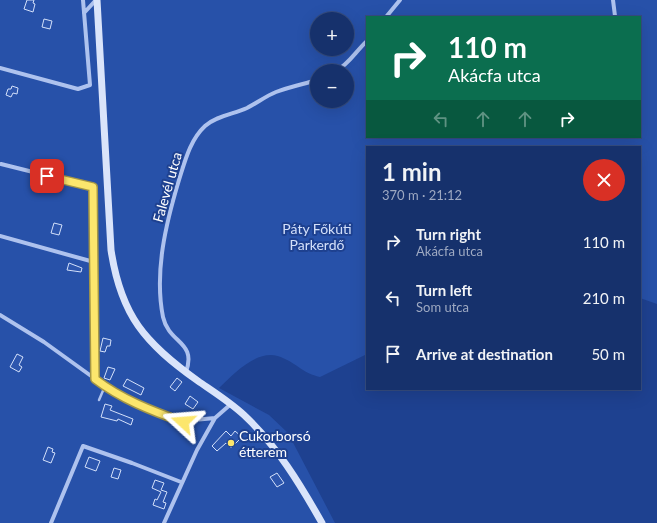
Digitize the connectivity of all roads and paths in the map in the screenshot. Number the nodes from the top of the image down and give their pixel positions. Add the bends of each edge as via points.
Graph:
1 (83, 0) edge
2 (97, 0) edge
3 (400, 0) edge
4 (613, 0) edge
5 (84, 13) junction
6 (387, 16) edge
7 (615, 16) edge
8 (366, 42) edge
9 (346, 64) edge
10 (0, 68) edge
11 (310, 82) edge
12 (1, 164) edge
13 (0, 236) edge
14 (94, 262) junction
15 (0, 315) edge
16 (186, 372) junction
17 (95, 379) junction
18 (104, 386) junction
19 (100, 400) dead end
20 (231, 404) junction
21 (215, 418) junction
22 (181, 482) junction
23 (51, 523) edge
24 (164, 523) edge
25 (322, 523) edge

1 - 5 street
2 - 5 street
2 - 16 main road via 111,250 117,283 124,303 141,331
3 - 6 street
4 - 7 street
5 - 10 street via 90,85 78,89
8 - 9 street
11 - 16 street, Falevél utca via 274,93 246,108 213,120 197,135 187,154 166,233 160,279 164,323 189,354 190,362
12 - 14 street via 93,187
13 - 14 street
14 - 17 street
15 - 17 street via 44,342
16 - 20 main road
17 - 18 street
18 - 19 lane
18 - 21 street via 140,405 183,422
20 - 21 street
20 - 25 main road via 277,450
21 - 22 street
22 - 23 street via 83,446
22 - 24 street

